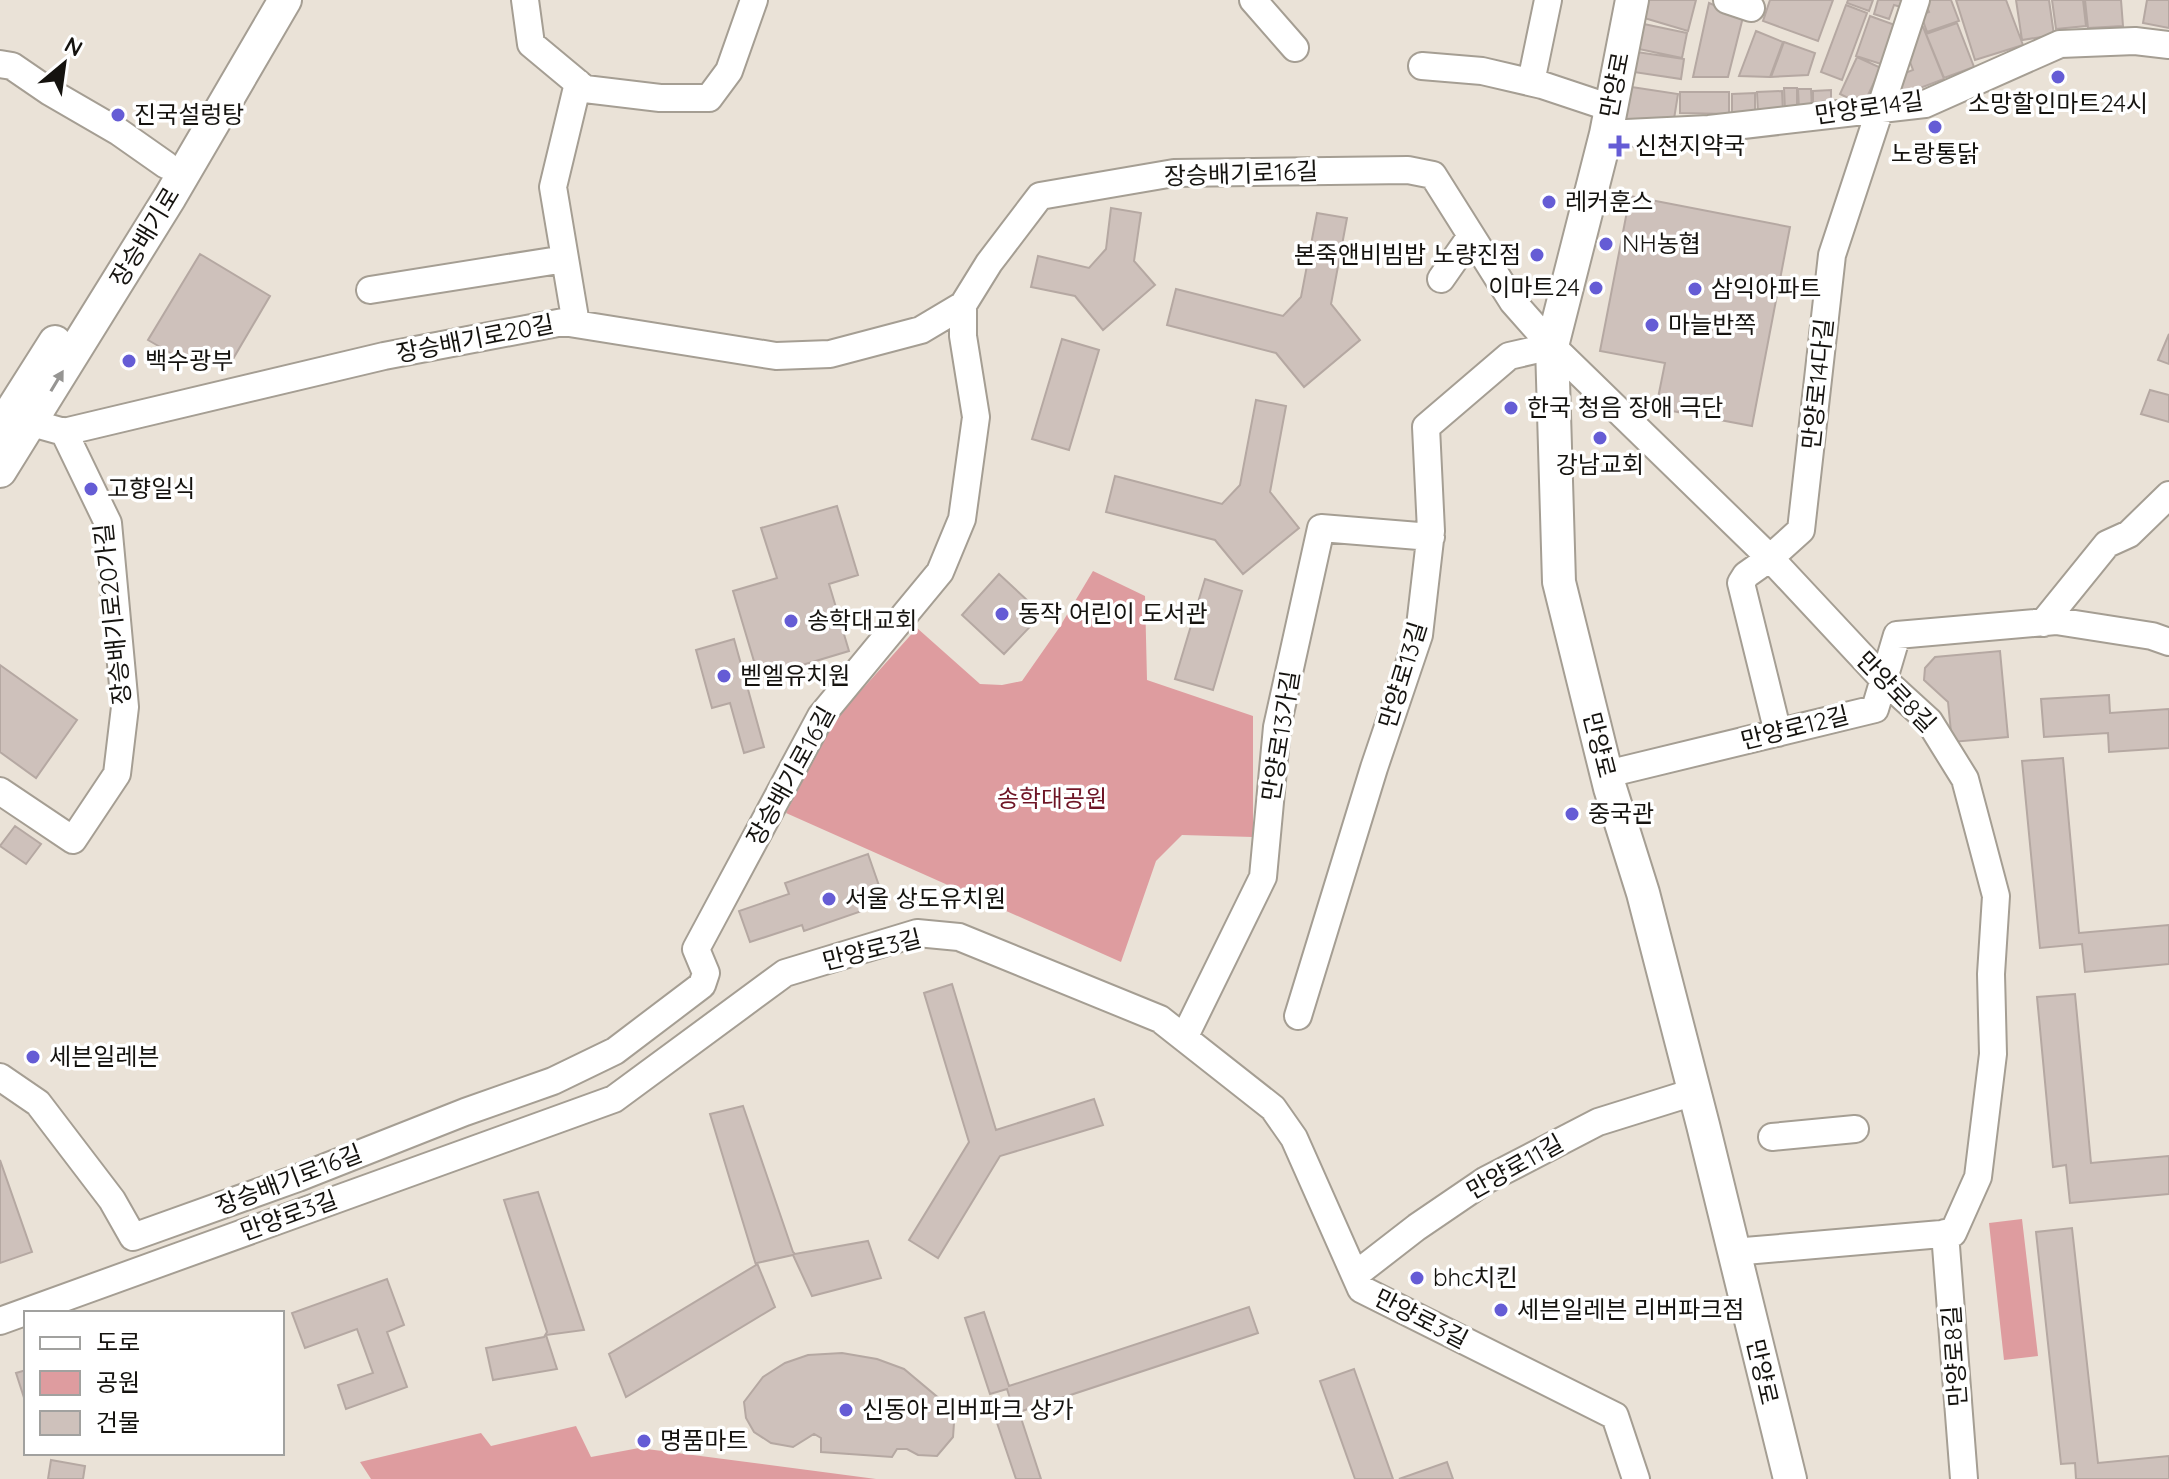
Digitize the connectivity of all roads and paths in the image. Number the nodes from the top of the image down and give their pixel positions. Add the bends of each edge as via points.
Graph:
1 (260, 0) edge
2 (285, 0) edge
3 (525, 0) edge
4 (754, 0) edge
5 (1253, 0) edge
6 (1548, 0) edge
7 (1632, 0) edge
8 (1916, 0) edge
9 (2169, 45) edge
10 (1295, 48) dead end
11 (0, 64) edge
12 (1422, 66) dead end
13 (1531, 82) junction
14 (578, 83) junction
15 (1882, 108) junction
16 (1608, 121) junction
17 (166, 165) junction
18 (1471, 236) junction
19 (565, 259) junction
20 (1441, 279) dead end
21 (370, 290) dead end
22 (963, 305) junction
23 (576, 324) junction
24 (1552, 346) junction
25 (32, 423) junction
26 (0, 429) edge
27 (64, 432) junction
28 (0, 471) edge
29 (2169, 495) edge
30 (1431, 537) junction
31 (1770, 558) junction
32 (2043, 623) junction
33 (2169, 642) edge
34 (1884, 680) junction
35 (1778, 733) junction
36 (1607, 774) junction
37 (0, 791) edge
38 (1298, 1016) dead end
39 (1184, 1038) junction
40 (0, 1077) edge
41 (1694, 1092) junction
42 (1855, 1129) dead end
43 (1772, 1137) dead end
44 (1945, 1233) junction
45 (1733, 1252) junction
46 (1355, 1275) junction
47 (28, 1311) edge
48 (24, 1312) edge
49 (0, 1321) edge
50 (1636, 1479) edge
51 (1790, 1479) edge
52 (1964, 1479) edge

1 - 17 street, 장승배기로
25 -> 2 street, 장승배기로
3 - 14 street via 531,44
4 - 14 street via 729,71 709,98 660,98 585,89
5 - 10 street
6 - 13 street
7 - 16 street, 만양로
8 - 15 street, 만양로14다길
9 - 15 street, 만양로14길 via 2060,44 1925,104
11 - 17 street via 12,66
12 - 13 street
13 - 16 street
14 - 19 street via 553,187
15 - 16 street, 만양로14길 via 1709,129
15 - 31 street, 만양로14다길 via 1832,255 1801,530
16 - 24 street, 만양로
17 - 26 street, 장승배기로
18 - 20 street
18 - 22 street, 장승배기로16길 via 1433,175 1408,170 1174,173 1040,196
18 - 24 street, 장승배기로16길 via 1513,302
19 - 21 street
19 - 23 street
22 - 23 street, 장승배기로20길 via 921,330 830,354 776,356
22 - 40 street, 장승배기로16길 via 976,417 962,519 940,572 821,716 696,949 706,973 702,985 682,1002 615,1051 553,1081 133,1237 112,1200 38,1103
23 - 27 street, 장승배기로20길 via 563,322 384,356
24 - 30 street, 만양로13길 via 1509,356 1426,427
24 - 31 street, 만양로8길
24 - 36 street, 만양로 via 1559,582
25 - 27 street, 장승배기로20길
25 - 28 street, 장승배기로
27 - 37 street, 장승배기로20가길 via 108,523 125,707 117,774 73,840
29 - 32 street via 2129,534 2107,544
30 - 38 street, 만양로13길 via 1419,635
30 - 39 street, 만양로13가길 via 1321,528 1277,727 1263,877
31 - 34 street, 만양로8길
31 - 35 street, 만양로14다길 via 1741,583
32 - 33 street, 만양로12길
32 - 34 street, 만양로12길 via 1897,635
34 - 35 street, 만양로12길 via 1875,709
34 - 44 street, 만양로8길 via 1929,721 1965,779 1996,896 1993,1054 1978,1177 1953,1233
35 - 36 street, 만양로12길
36 - 41 street, 만양로
39 - 46 street, 만양로3길 via 1273,1108 1294,1138
39 - 47 street, 만양로3길 via 1160,1019 959,937 917,933 785,973 614,1099
41 - 45 street, 만양로
41 - 46 street, 만양로11길 via 1598,1122 1486,1180
42 - 43 street
44 - 45 street
44 - 52 street, 만양로8길
45 - 51 street, 만양로
46 - 50 street, 만양로3길 via 1361,1289 1615,1416
48 - 49 street, 만양로3길

